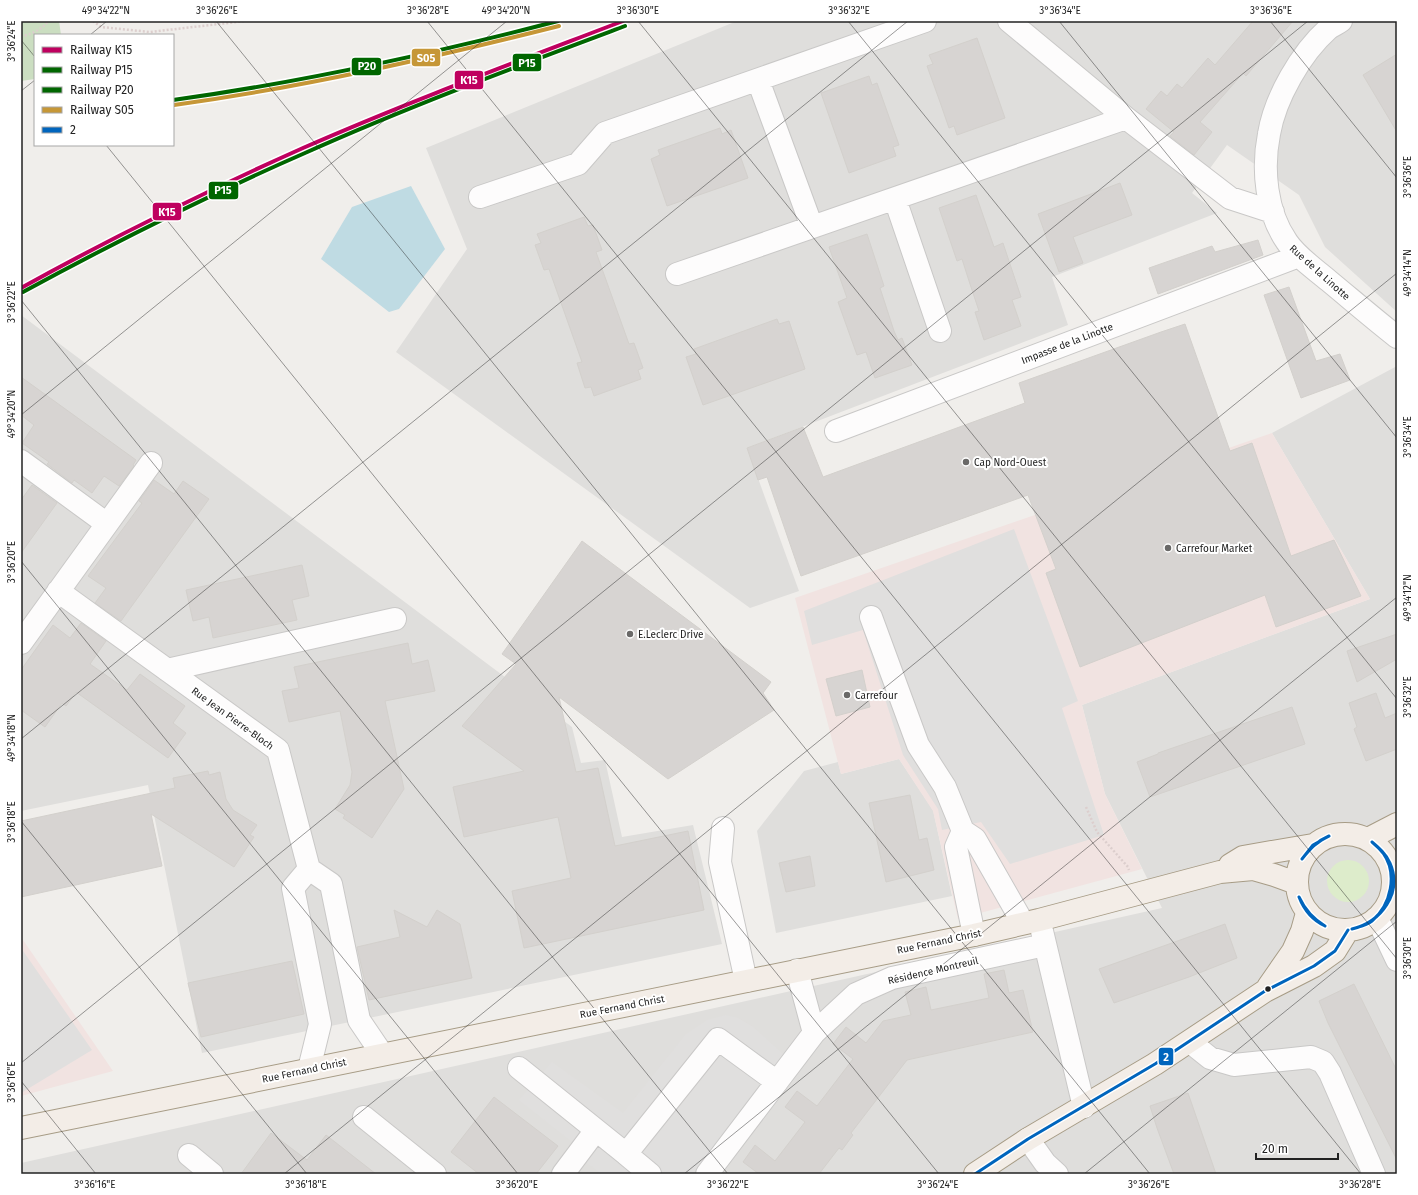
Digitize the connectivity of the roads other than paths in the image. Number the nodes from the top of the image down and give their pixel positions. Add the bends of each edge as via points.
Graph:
1 (925, 21) edge
2 (1009, 21) edge
3 (1341, 21) edge
4 (758, 80) junction
5 (1126, 118) junction
6 (480, 197) dead end
7 (895, 199) junction
8 (1273, 212) junction
9 (812, 228) junction
10 (1299, 256) junction
11 (678, 274) dead end
12 (940, 331) dead end
13 (1397, 337) edge
14 (836, 431) dead end
15 (21, 461) edge
16 (151, 462) dead end
17 (107, 524) junction
18 (58, 591) junction
19 (871, 617) dead end
20 (395, 619) dead end
21 (21, 643) edge
22 (167, 670) junction
23 (1397, 824) edge
24 (723, 828) dead end
25 (963, 831) junction
26 (1368, 839) junction
27 (1313, 845) junction
28 (309, 869) junction
29 (1220, 872) junction
30 (1395, 873) edge
31 (1296, 883) junction
32 (1308, 913) junction
33 (1377, 918) junction
34 (1031, 921) junction
35 (1348, 930) junction
36 (974, 934) junction
37 (1045, 945) junction
38 (1397, 960) edge
39 (797, 970) junction
40 (746, 981) junction
41 (1265, 991) junction
42 (814, 1034) junction
43 (1190, 1042) junction
44 (382, 1054) junction
45 (519, 1068) dead end
46 (309, 1069) junction
47 (777, 1082) junction
48 (1084, 1107) junction
49 (364, 1117) dead end
50 (21, 1128) edge
51 (596, 1130) junction
52 (1028, 1140) junction
53 (626, 1154) junction
54 (189, 1155) dead end
55 (424, 1171) edge
56 (212, 1174) edge
57 (563, 1174) edge
58 (650, 1174) edge
59 (707, 1174) edge
60 (975, 1174) edge
61 (1057, 1174) edge
62 (1374, 1174) edge

1 - 4 street
2 - 5 street
3 - 8 street, Rue de la Linotte via 1328,29 1309,49 1290,78 1277,105 1269,133 1266,161 1267,185
4 - 6 street via 605,133 578,164
4 - 9 street
5 - 7 street
5 - 8 street via 1230,198
7 - 9 street
7 - 12 street
8 - 10 street, Rue de la Linotte via 1287,243
9 - 11 street
10 - 13 street, Rue de la Linotte
10 - 14 street, Impasse de la Linotte
15 - 17 street
16 - 17 street
17 - 18 street
18 - 21 street
18 - 22 street, Rue Jean Pierre-Bloch
19 - 25 street via 918,745 945,787
20 - 22 street
22 - 28 street, Rue Jean Pierre-Bloch via 278,750
23 - 26 main road
24 - 40 street via 720,862
25 - 34 street via 975,839
25 - 36 street via 956,847
26 - 27 main road via 1340,833 1325,837
26 - 30 main road via 1385,854
27 - 29 main road, Rue Fernand Christ via 1243,857
27 - 31 main road via 1298,869
28 - 44 street via 331,884 359,1020
28 - 46 street via 293,888 320,1024
29 - 31 main road, Rue Fernand Christ via 1253,869
29 - 34 main road, Rue Fernand Christ
30 - 33 main road via 1393,890 1387,906
31 - 32 main road via 1300,899
32 - 35 main road via 1326,926
32 - 41 main road via 1293,952
33 - 35 main road via 1364,926
33 - 38 street
34 - 36 main road, Rue Fernand Christ
34 - 37 street
35 - 41 main road via 1335,951 1314,966
36 - 39 main road, Rue Fernand Christ
37 - 42 street, Résidence Montreuil via 892,978 856,994
37 - 48 street
39 - 40 main road, Rue Fernand Christ
39 - 42 street
40 - 44 main road, Rue Fernand Christ
41 - 43 main road
42 - 47 street, Résidence Montreuil
43 - 48 main road
43 - 62 street via 1210,1058 1234,1065 1311,1057 1323,1062
44 - 46 main road, Rue Fernand Christ
45 - 51 street
46 - 50 main road, Rue Fernand Christ
47 - 53 street via 718,1040
47 - 59 street, Résidence Montreuil
48 - 52 main road
49 - 55 street
51 - 53 street
51 - 57 street
52 - 60 main road
52 - 61 street
53 - 58 street
54 - 56 street

